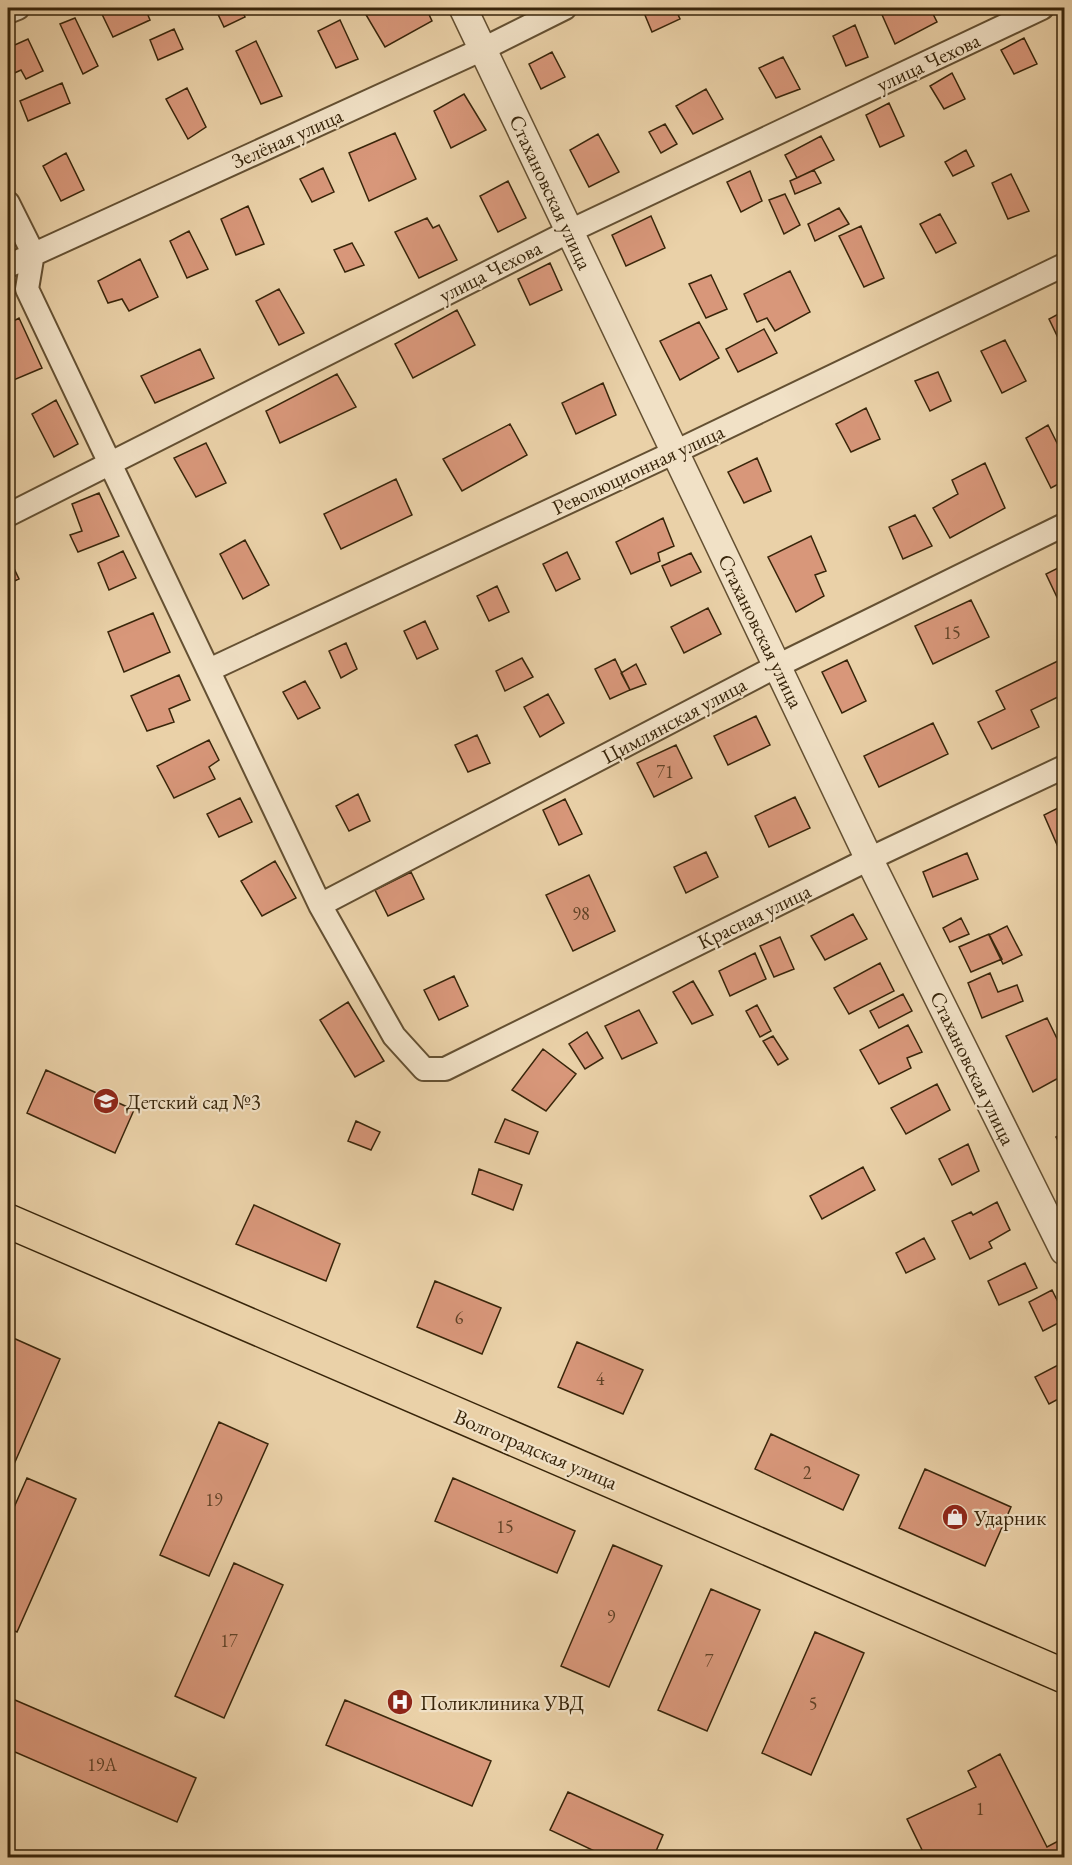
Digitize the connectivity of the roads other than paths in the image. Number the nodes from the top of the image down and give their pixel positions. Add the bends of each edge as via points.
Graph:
1 (18, 8) edge
2 (463, 8) edge
3 (565, 8) edge
4 (1042, 8) edge
5 (8, 12) edge
6 (483, 49) junction
7 (8, 203) edge
8 (570, 231) junction
9 (33, 253) junction
10 (1065, 265) edge
11 (8, 266) edge
12 (675, 452) junction
13 (107, 463) junction
14 (8, 515) edge
15 (1065, 525) edge
16 (777, 666) junction
17 (209, 670) junction
18 (1065, 767) edge
19 (869, 859) junction
20 (320, 905) junction
21 (8, 1221) edge
22 (1065, 1251) edge
23 (1065, 1676) edge

1 - 5 street
2 - 6 street, Стахановская улица
3 - 6 street, Зелёная улица
4 - 8 street, улица Чехова
6 - 8 street, Стахановская улица
6 - 9 street, Зелёная улица
7 - 9 street
8 - 12 street, Стахановская улица
8 - 13 street, улица Чехова
9 - 11 street, Зелёная улица
9 - 13 street via 27,289
10 - 12 street, Революционная улица
12 - 16 street, Стахановская улица
12 - 17 street, Революционная улица
13 - 14 street, улица Чехова
13 - 17 street
15 - 16 street, Цимлянская улица
16 - 19 street, Стахановская улица
16 - 20 street, Цимлянская улица
17 - 20 street
18 - 19 street, Красная улица
19 - 20 street, Красная улица via 445,1069 424,1069 394,1036
19 - 22 street, Стахановская улица
21 - 23 main road, Волгоградская улица

